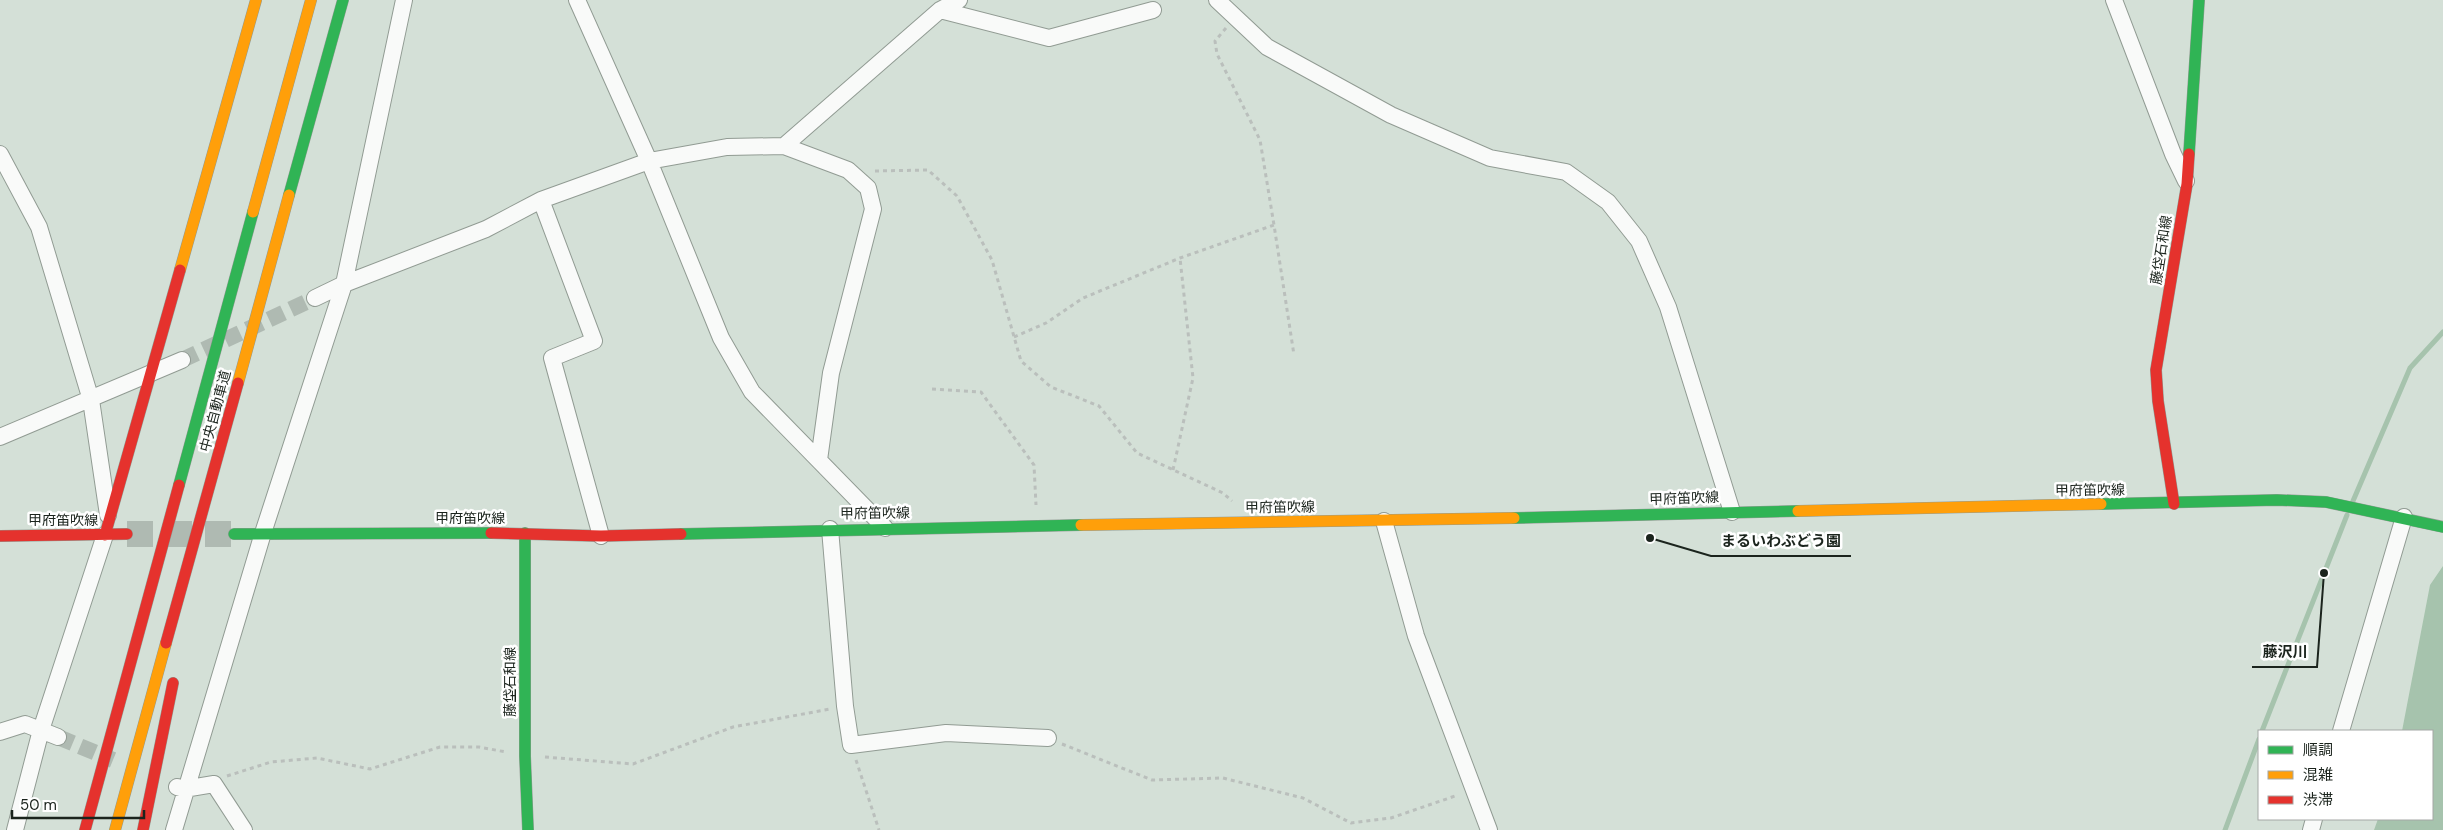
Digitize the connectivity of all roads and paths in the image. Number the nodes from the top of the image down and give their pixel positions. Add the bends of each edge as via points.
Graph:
1 (256, 0) edge
2 (311, 0) edge
3 (343, 0) edge
4 (404, 0) edge
5 (577, 0) edge
6 (960, 0) edge
7 (1217, 0) edge
8 (2114, 0) edge
9 (2199, 0) edge
10 (940, 10) junction
11 (1153, 10) dead end
12 (1235, 17) junction
13 (784, 146) junction
14 (0, 155) edge
15 (649, 161) junction
16 (848, 170) junction
17 (2187, 184) junction
18 (541, 200) junction
19 (1274, 225) junction
20 (1180, 258) junction
21 (344, 284) junction
22 (315, 298) tunnel mouth
23 (1014, 338) junction
24 (1294, 355) dead end
25 (182, 360) tunnel mouth
26 (151, 375) junction
27 (932, 389) dead end
28 (91, 400) junction
29 (0, 436) edge
30 (819, 460) junction
31 (216, 463) junction
32 (1173, 470) junction
33 (2174, 504) junction
34 (1237, 505) dead end
35 (1732, 512) junction
36 (2408, 518) junction
37 (1384, 521) junction
38 (1038, 526) junction
39 (2443, 527) edge
40 (107, 528) junction
41 (885, 528) junction
42 (830, 529) junction
43 (263, 533) junction
44 (525, 533) junction
45 (126, 534) tunnel mouth
46 (234, 534) tunnel mouth
47 (0, 536) edge
48 (601, 536) junction
49 (185, 619) dead end
50 (176, 668) dead end
51 (41, 730) junction
52 (2341, 730) edge
53 (0, 732) edge
54 (58, 737) tunnel mouth
55 (1048, 738) joint
56 (851, 745) junction
57 (179, 788) junction
58 (1473, 790) junction
59 (15, 830) edge
60 (83, 830) edge
61 (115, 830) edge
62 (143, 830) edge
63 (174, 830) edge
64 (244, 830) edge
65 (528, 830) edge
66 (879, 830) edge
67 (1489, 830) edge

1 - 26 main road
2 - 60 main road, 中央自動車道
3 - 31 main road, 中央自動車道
4 - 21 street
5 - 15 street
6 - 10 street
7 - 12 street
8 - 17 street
9 - 17 main road, 藤垈石和線
10 - 11 street via 1049,38
10 - 13 street
12 - 19 path via 1215,41 1217,54 1260,140
12 - 35 street via 1267,47 1391,115 1490,158 1566,172 1608,202 1639,240 1668,306
13 - 15 street via 727,147
13 - 16 street
14 - 28 street via 39,227
15 - 18 street
15 - 30 street via 721,338 752,392
16 - 23 path via 928,170 957,196 992,260
16 - 30 street via 868,188 873,209 831,373
17 - 33 main road, 藤垈石和線 via 2156,370
18 - 21 street via 486,229
18 - 48 street via 594,341 552,358
19 - 20 path
19 - 24 path
20 - 23 path via 1083,298 1046,323
20 - 32 path via 1194,378
21 - 22 street
21 - 43 street
23 - 32 path via 1022,360 1051,388 1100,406 1137,453
25 - 26 street
26 - 28 street
26 - 40 main road
27 - 38 path via 982,392 1034,465
28 - 29 street
28 - 40 street
30 - 41 street
31 - 49 main road
31 - 61 main road, 中央自動車道
32 - 34 path via 1223,493
33 - 35 main road, 甲府笛吹線
33 - 36 main road, 甲府笛吹線 via 2276,500 2326,502
35 - 37 main road, 甲府笛吹線
36 - 39 main road
36 - 52 street
37 - 38 main road, 甲府笛吹線
37 - 58 street via 1416,636
38 - 41 main road, 甲府笛吹線
40 - 45 main road, 甲府笛吹線
40 - 47 main road, 甲府笛吹線
40 - 51 street
41 - 42 main road, 甲府笛吹線
42 - 48 main road, 甲府笛吹線
42 - 56 street
43 - 44 main road, 甲府笛吹線
43 - 46 main road, 甲府笛吹線
43 - 57 street
44 - 48 main road, 甲府笛吹線
44 - 65 main road, 藤垈石和線
50 - 62 main road
51 - 53 street via 25,724
51 - 54 street
51 - 59 street
55 - 56 street via 946,733
55 - 58 path via 1152,780 1222,778 1303,798 1351,823 1391,818
56 - 66 path
57 - 63 street
57 - 64 street via 214,784
58 - 67 street

